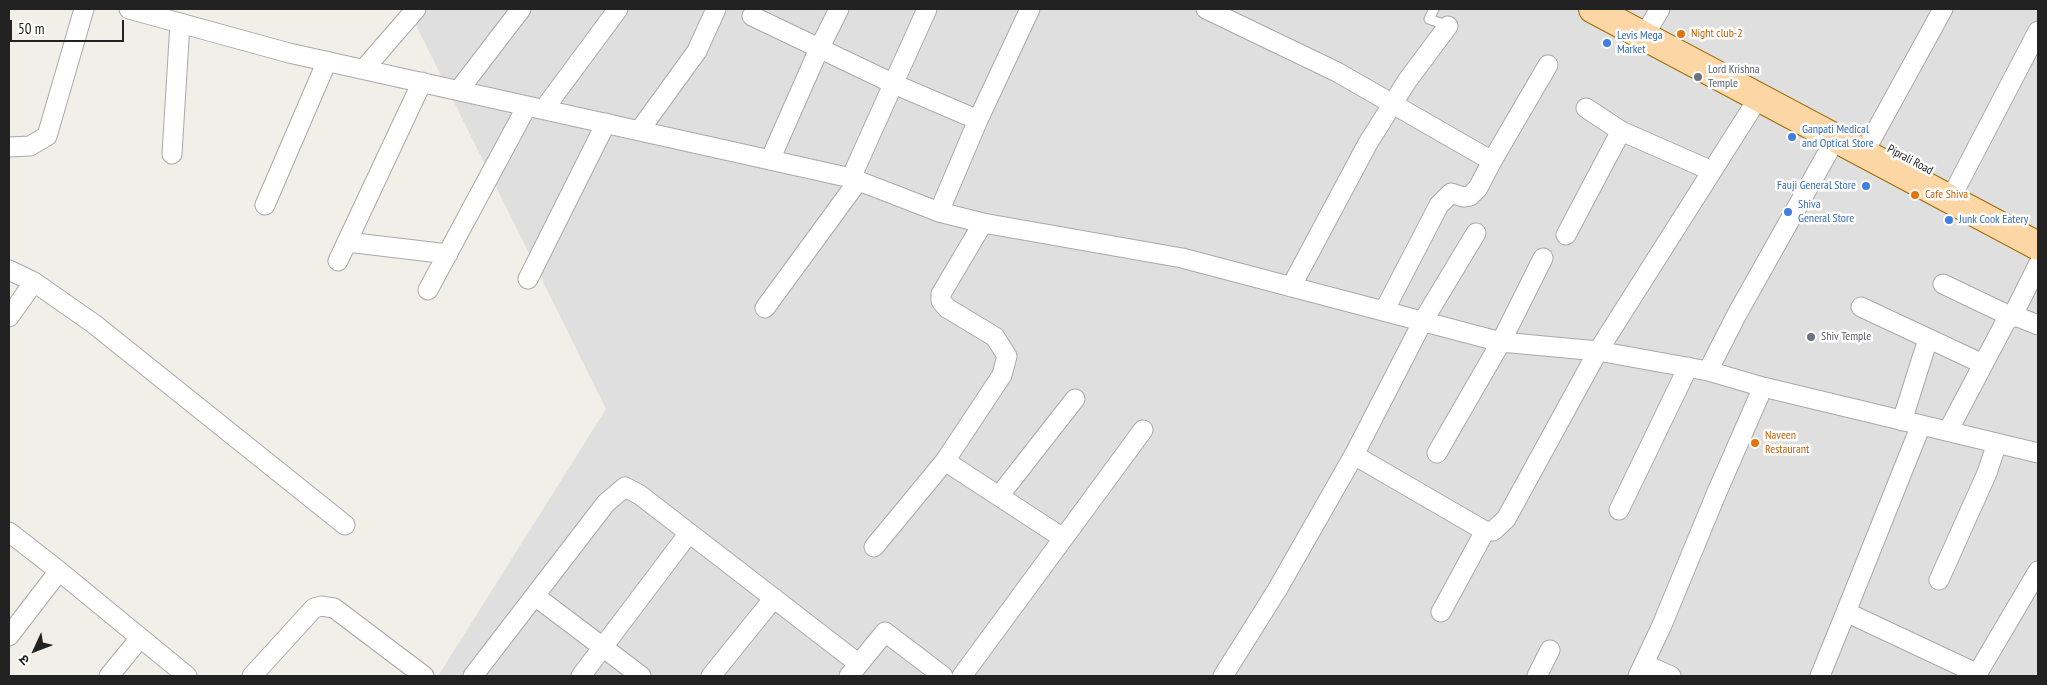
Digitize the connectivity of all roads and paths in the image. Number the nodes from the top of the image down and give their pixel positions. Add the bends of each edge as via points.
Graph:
1 (84, 9) edge
2 (129, 9) edge
3 (416, 9) edge
4 (521, 9) edge
5 (618, 9) edge
6 (716, 9) edge
7 (839, 9) edge
8 (927, 9) edge
9 (1030, 9) edge
10 (1206, 9) edge
11 (1434, 9) edge
12 (1593, 9) edge
13 (1622, 9) edge
14 (1943, 9) edge
15 (749, 11) edge
16 (1655, 16) edge
17 (180, 23) junction
18 (1448, 26) joint
19 (2038, 31) edge
20 (819, 49) junction
21 (327, 61) junction
22 (1548, 65) dead end
23 (364, 69) junction
24 (422, 82) junction
25 (894, 84) junction
26 (459, 90) junction
27 (1759, 97) junction
28 (1393, 103) junction
29 (536, 107) junction
30 (1586, 108) dead end
31 (978, 120) junction
32 (606, 124) junction
33 (639, 131) junction
34 (1621, 131) junction
35 (1836, 138) junction
36 (1871, 140) junction
37 (9, 147) edge
38 (172, 154) dead end
39 (770, 160) junction
40 (1492, 161) junction
41 (1712, 171) junction
42 (854, 180) junction
43 (1957, 186) junction
44 (265, 205) dead end
45 (939, 212) junction
46 (983, 224) junction
47 (2038, 228) edge
48 (1476, 233) dead end
49 (1566, 235) dead end
50 (347, 242) junction
51 (2038, 246) edge
52 (448, 254) junction
53 (1543, 258) dead end
54 (338, 261) dead end
55 (2038, 265) edge
56 (9, 270) edge
57 (528, 279) dead end
58 (34, 282) junction
59 (1943, 284) dead end
60 (1291, 287) junction
61 (428, 290) dead end
62 (1861, 306) dead end
63 (765, 308) dead end
64 (1384, 311) junction
65 (9, 317) edge
66 (2012, 317) junction
67 (1424, 321) junction
68 (2038, 325) edge
69 (1928, 339) junction
70 (1501, 342) junction
71 (1598, 351) junction
72 (1983, 364) junction
73 (1688, 367) junction
74 (1708, 371) junction
75 (1763, 387) junction
76 (1075, 398) dead end
77 (1902, 421) junction
78 (1921, 425) junction
79 (1144, 430) dead end
80 (1948, 431) junction
81 (1997, 443) junction
82 (2038, 452) edge
83 (1436, 453) dead end
84 (1354, 455) junction
85 (945, 461) junction
86 (999, 496) junction
87 (1619, 510) dead end
88 (345, 525) dead end
89 (1485, 531) junction
90 (9, 532) edge
91 (689, 533) junction
92 (1063, 538) junction
93 (874, 546) dead end
94 (59, 571) junction
95 (2038, 571) edge
96 (1939, 580) dead end
97 (535, 596) junction
98 (774, 598) junction
99 (1441, 612) dead end
100 (1846, 612) junction
101 (9, 636) edge
102 (140, 638) junction
103 (604, 646) junction
104 (1550, 650) dead end
105 (854, 670) edge
106 (1641, 670) edge
107 (1977, 675) edge
108 (109, 676) edge
109 (187, 676) edge
110 (252, 676) edge
111 (424, 676) edge
112 (473, 676) edge
113 (581, 676) edge
114 (641, 676) edge
115 (712, 676) edge
116 (943, 676) edge
117 (962, 676) edge
118 (1223, 676) edge
119 (1537, 676) edge
120 (1671, 676) edge
121 (1820, 676) edge

1 - 37 street via 48,136 30,146
2 - 17 street
3 - 23 street
4 - 26 street
5 - 29 street
6 - 33 street via 697,51
7 - 20 street
8 - 25 street
9 - 31 street
10 - 28 street via 1337,72
11 - 18 lane via 1429,19
12 - 27 main road
13 - 16 main road, Piprali Road
14 - 36 street
15 - 20 street
16 - 36 main road, Piprali Road
17 - 21 street
17 - 38 street
18 - 28 street
19 - 43 street
20 - 25 street
20 - 39 street
21 - 23 street
21 - 44 street
22 - 40 street
23 - 24 street
24 - 26 street
24 - 50 street
25 - 31 street
25 - 42 street
26 - 29 street
27 - 35 main road
27 - 41 street
28 - 40 street
28 - 60 street
29 - 32 street
29 - 52 street
30 - 34 street
31 - 45 street
32 - 33 street
32 - 57 street
33 - 39 street
34 - 41 street
34 - 49 street
35 - 51 main road
35 - 74 street
36 - 43 main road, Piprali Road
39 - 42 street
40 - 64 street via 1478,188 1470,196 1451,193 1439,205
41 - 71 street
42 - 45 street
42 - 63 street
43 - 47 main road, Piprali Road
45 - 46 street
46 - 60 street via 1182,258
46 - 85 street via 941,294 941,301 995,337 1007,356 1002,375
48 - 67 street
50 - 52 street
50 - 54 street
52 - 61 street
53 - 70 street
55 - 66 street
56 - 58 street
58 - 65 street
58 - 88 street via 94,324
59 - 66 street
60 - 64 street
62 - 69 street
64 - 67 street
66 - 68 street
66 - 72 street via 2006,321
67 - 70 street
67 - 84 street
69 - 72 street
69 - 77 street
70 - 71 street
70 - 83 street
71 - 73 street
71 - 89 street via 1506,519 1493,531
72 - 80 street
73 - 74 street
73 - 87 street
74 - 75 street
75 - 77 street
75 - 106 street
76 - 86 street
77 - 78 street
78 - 80 street
78 - 100 street
79 - 92 street
80 - 81 street
81 - 82 street
81 - 96 street via 1988,473
84 - 89 street
84 - 118 street via 1277,590
85 - 86 street
85 - 93 street
86 - 92 street
89 - 99 street
90 - 94 street
91 - 97 street via 625,487 606,503
91 - 98 street
91 - 103 street
92 - 117 street
94 - 101 street
94 - 102 street
95 - 107 street
97 - 103 street
97 - 112 street
98 - 105 street
98 - 115 street
100 - 107 street
100 - 121 street
102 - 108 street
102 - 109 street
103 - 113 street
103 - 114 street
104 - 119 street
105 - 116 street via 885,632
106 - 120 street
110 - 111 street via 314,608 321,606 334,608

